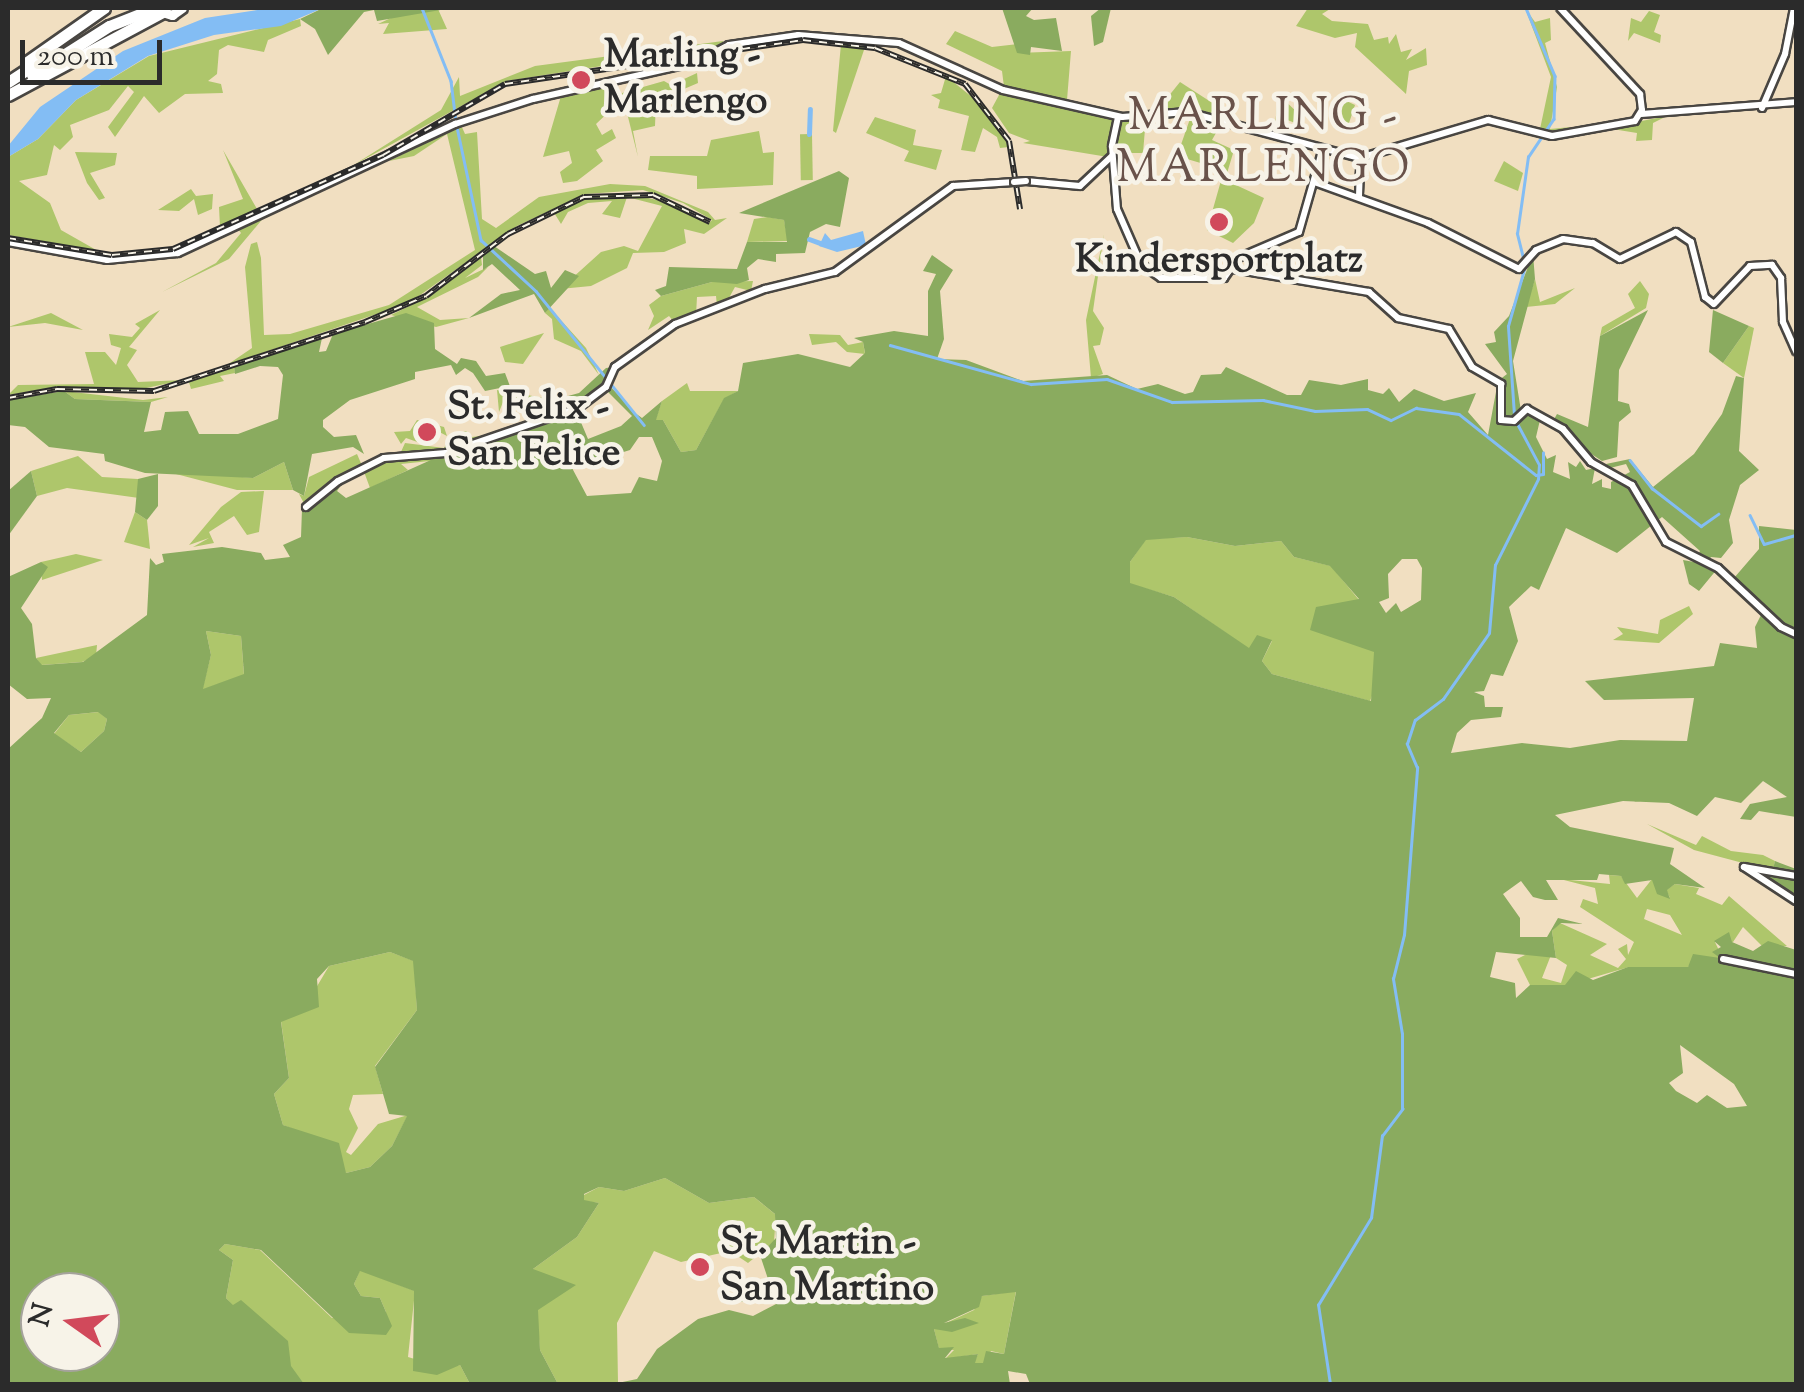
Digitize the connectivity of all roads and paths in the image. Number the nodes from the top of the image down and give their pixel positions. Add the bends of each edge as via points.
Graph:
1 (104, 8) edge
2 (135, 8) edge
3 (182, 8) edge
4 (1560, 8) edge
5 (1794, 8) edge
6 (158, 10) edge
7 (8, 80) edge
8 (8, 95) edge
9 (1796, 102) edge
10 (1762, 108) junction
11 (1642, 112) junction
12 (1118, 117) junction
13 (1322, 151) junction
14 (1112, 156) junction
15 (1360, 158) junction
16 (1317, 183) junction
17 (1359, 196) junction
18 (8, 242) edge
19 (1233, 269) junction
20 (1796, 351) edge
21 (306, 507) dead end
22 (1796, 634) edge
23 (1796, 876) edge
24 (1796, 901) edge
25 (1722, 959) dead end
26 (1796, 974) edge

1 - 7 highway
2 - 7 highway via 93,26
3 - 6 main road
4 - 11 street via 1634,84
5 - 10 street via 1786,54
6 - 8 highway
6 - 8 highway via 124,19
9 - 10 street
10 - 11 street
11 - 15 street via 1630,124 1552,136 1488,120
12 - 13 street via 1188,112
12 - 14 street
12 - 18 street via 990,86 899,43 821,34 728,45 697,62 533,98 457,123 178,253 107,260
13 - 15 street
13 - 16 street
14 - 19 street via 1116,208 1146,270 1170,280 1222,279
14 - 21 street, bridge via 1080,186 956,185 834,272 675,324 615,367 606,387 578,408 446,453 384,458
15 - 17 street
16 - 17 street
16 - 19 street via 1299,232 1238,258
17 - 20 street via 1525,265 1536,250 1563,239 1594,243 1620,260 1672,232 1683,234 1694,248 1710,303 1750,266 1775,268 1782,322
19 - 22 street via 1369,292 1398,318 1449,329 1472,367 1501,384 1501,420 1514,421 1527,409 1563,429 1591,462 1632,485 1666,542 1718,568
23 - 24 street via 1744,867
25 - 26 street

